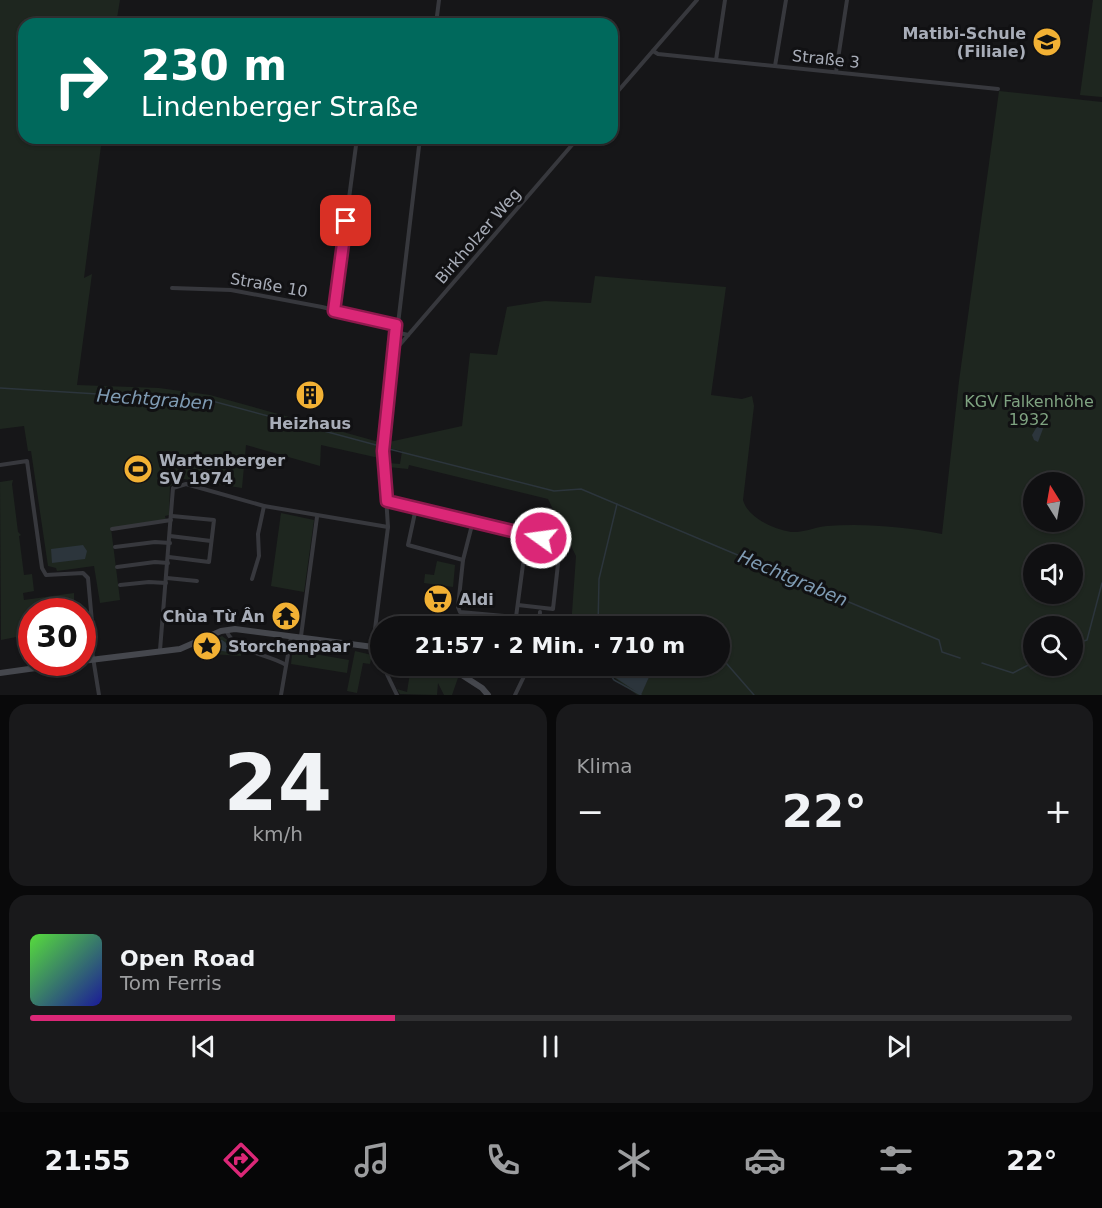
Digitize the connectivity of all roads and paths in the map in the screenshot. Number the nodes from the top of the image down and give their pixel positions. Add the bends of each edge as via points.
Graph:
1 (440, 0) edge
2 (697, 0) edge
3 (725, 0) edge
4 (786, 0) edge
5 (847, 0) edge
6 (437, 18) edge
7 (653, 51) junction
8 (716, 60) junction
9 (775, 66) junction
10 (836, 72) junction
11 (998, 89) dead end
12 (618, 91) edge
13 (356, 144) edge
14 (419, 144) edge
15 (573, 144) edge
16 (172, 288) dead end
17 (334, 311) junction
18 (396, 325) junction
19 (396, 332) junction
20 (408, 335) junction
21 (395, 347) junction
22 (0, 465) edge
23 (387, 501) junction
24 (264, 506) junction
25 (416, 508) junction
26 (317, 516) junction
27 (171, 518) junction
28 (473, 521) junction
29 (388, 527) junction
30 (112, 529) dead end
31 (529, 535) junction
32 (170, 536) junction
33 (541, 538) junction
34 (211, 541) junction
35 (170, 543) junction
36 (115, 547) dead end
37 (169, 557) junction
38 (463, 560) junction
39 (168, 563) junction
40 (117, 567) dead end
41 (167, 578) junction
42 (252, 579) dead end
43 (197, 581) dead end
44 (166, 584) junction
45 (120, 585) dead end
46 (91, 598) edge
47 (518, 605) junction
48 (540, 612) dead end
49 (380, 616) edge
50 (540, 616) edge
51 (226, 630) junction
52 (292, 634) junction
53 (301, 636) junction
54 (370, 646) edge
55 (160, 650) junction
56 (288, 654) junction
57 (275, 658) junction
58 (96, 660) edge
59 (286, 665) junction
60 (18, 670) edge
61 (0, 673) edge
62 (96, 676) edge
63 (388, 676) edge
64 (462, 676) edge
65 (524, 676) edge
66 (99, 695) edge
67 (281, 695) edge
68 (397, 695) edge
69 (489, 695) edge
70 (515, 695) edge

1 - 6 street
2 - 7 street
3 - 8 street
4 - 9 street
5 - 10 street
7 - 8 street, Straße 3
7 - 12 street
8 - 9 street, Straße 3
9 - 10 street, Straße 3
10 - 11 street, Straße 3
13 - 17 street
14 - 18 street
15 - 20 street, Birkholzer Weg
16 - 17 street, Straße 10 via 231,290
17 - 18 street, Straße 10
18 - 19 street
19 - 20 street
19 - 21 street
20 - 21 street, Birkholzer Weg
21 - 23 street via 383,451
22 - 46 street via 27,461 46,575 86,574
23 - 25 street
23 - 29 street
24 - 26 street
24 - 27 street via 182,483 172,489
24 - 42 street via 258,534 259,556
25 - 28 street
25 - 38 street via 408,545
26 - 29 street
26 - 53 street
27 - 30 street
27 - 32 street
27 - 34 street via 214,520
28 - 31 street
28 - 38 street
29 - 49 street
31 - 33 street
31 - 33 street via 536,521 543,532
31 - 47 street
32 - 34 street
32 - 35 street
33 - 47 street via 546,539 558,564 554,607
34 - 37 street via 209,562
35 - 36 street
35 - 37 street
37 - 39 street
38 - 47 street via 458,610 513,617
39 - 40 street
39 - 41 street
41 - 43 street
41 - 44 street
44 - 45 street
44 - 55 street
48 - 50 street
51 - 52 main road
51 - 55 main road via 190,646
51 - 57 street via 245,649
52 - 53 main road
52 - 56 street
53 - 54 main road
55 - 58 main road
56 - 57 street
56 - 59 street
57 - 59 street
59 - 67 street
60 - 61 main road
62 - 66 street
63 - 68 street
64 - 69 main road
65 - 70 street

